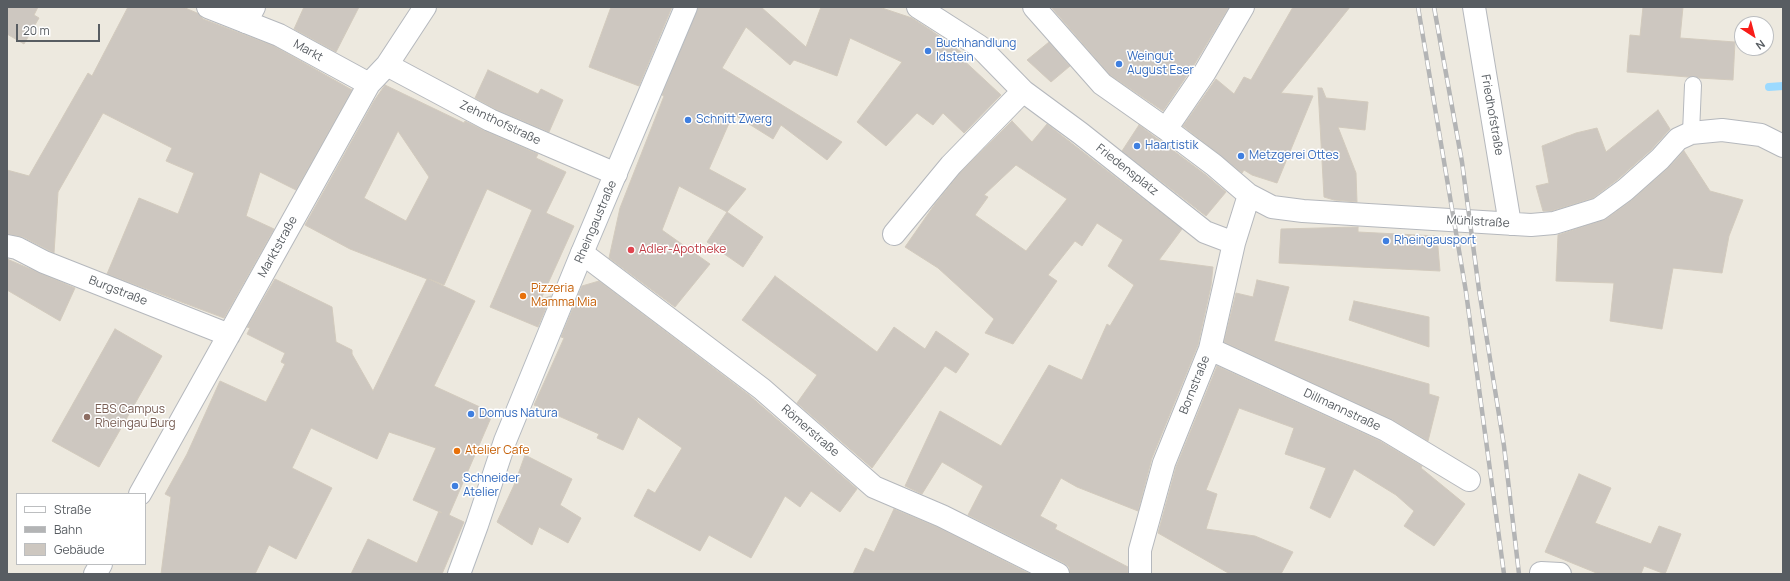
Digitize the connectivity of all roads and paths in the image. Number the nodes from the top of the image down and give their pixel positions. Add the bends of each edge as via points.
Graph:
1 (208, 7) edge
2 (426, 7) edge
3 (686, 7) edge
4 (919, 7) edge
5 (1034, 7) edge
6 (1243, 7) edge
7 (1474, 7) edge
8 (250, 14) edge
9 (387, 65) junction
10 (368, 84) junction
11 (1693, 85) dead end
12 (1023, 91) junction
13 (1166, 129) junction
14 (1691, 133) junction
15 (1783, 146) edge
16 (616, 174) junction
17 (1249, 195) junction
18 (1510, 224) junction
19 (894, 234) dead end
20 (1234, 242) junction
21 (7, 246) edge
22 (582, 253) junction
23 (229, 335) junction
24 (1210, 349) junction
25 (1469, 480) dead end
26 (141, 493) edge
27 (100, 565) edge
28 (95, 574) edge
29 (459, 574) edge
30 (1058, 574) edge
31 (1140, 574) edge

1 - 8 street, Markt
2 - 9 street, Marktstraße
3 - 16 street, Rheingaustraße
4 - 12 street, Friedensplatz via 979,46
5 - 13 street via 1102,84
6 - 13 street via 1205,72
7 - 18 street, Friedhofstraße
8 - 10 street, Markt via 278,35
9 - 10 street, Marktstraße
9 - 16 street, Zehnthofstraße via 490,120
10 - 23 street, Marktstraße
11 - 14 lane
12 - 19 street via 951,165
12 - 20 street, Friedensplatz via 1205,232
13 - 17 street, Mühlstraße
14 - 15 street, Mühlstraße via 1722,130 1761,135
14 - 18 street, Mühlstraße via 1678,139 1648,170 1599,209 1554,223
16 - 22 street, Rheingaustraße
17 - 18 street, Mühlstraße via 1272,206 1303,211
17 - 20 street, Bornstraße
20 - 24 street, Bornstraße
21 - 23 street, Burgstraße
22 - 29 street, Rheingaustraße via 505,441
22 - 30 street, Römerstraße via 762,389 874,487 942,516
23 - 26 street, Marktstraße
24 - 25 street, Dillmannstraße via 1386,430
24 - 31 street, Bornstraße via 1164,463 1140,550
27 - 28 street

